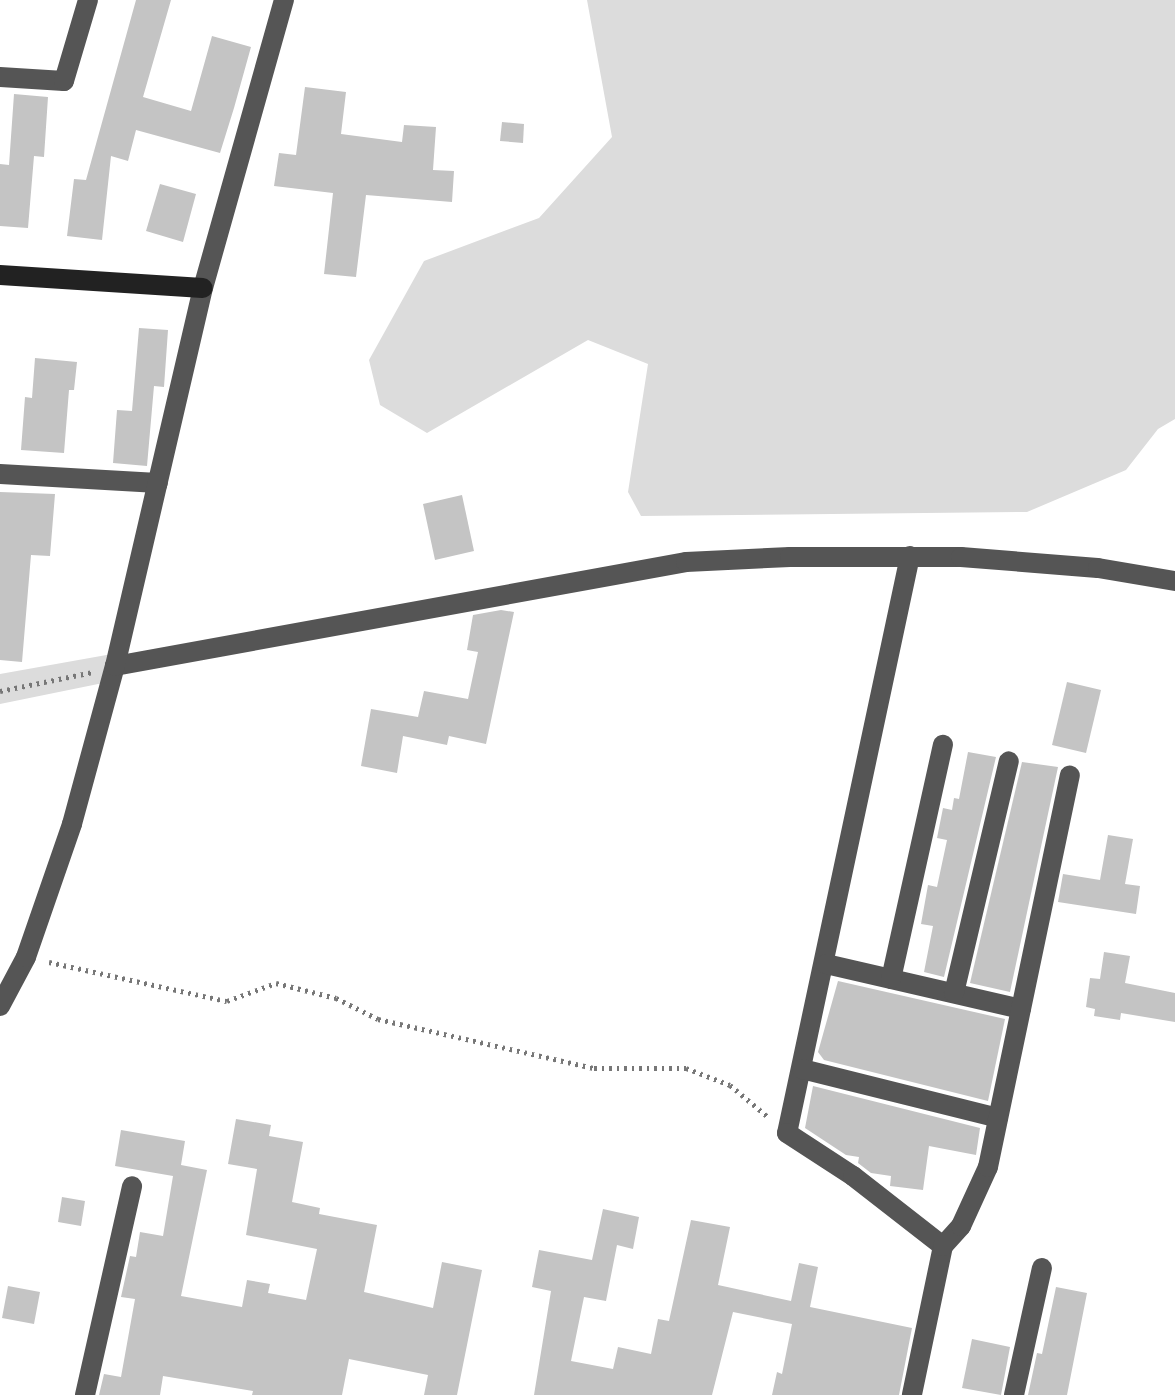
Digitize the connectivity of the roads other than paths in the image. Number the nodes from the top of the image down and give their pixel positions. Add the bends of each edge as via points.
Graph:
1 (88, 0) edge
2 (284, 0) edge
3 (0, 77) edge
4 (0, 275) edge
5 (203, 288) junction
6 (0, 474) edge
7 (158, 483) junction
8 (910, 556) junction
9 (1175, 581) edge
10 (115, 666) junction
11 (943, 745) dead end
12 (1008, 761) dead end
13 (1070, 775) dead end
14 (826, 964) junction
15 (891, 979) junction
16 (954, 993) junction
17 (0, 1006) edge
18 (1021, 1008) junction
19 (802, 1068) junction
20 (998, 1118) junction
21 (132, 1186) dead end
22 (943, 1246) junction
23 (1042, 1268) dead end
24 (85, 1395) edge
25 (912, 1395) edge
26 (1014, 1395) edge

1 - 3 street via 64,81
2 - 5 street
4 - 5 street
5 - 7 street
6 - 7 street
7 - 10 street
8 - 9 street via 1098,568
8 - 10 street via 790,556 646,568
8 - 14 street
10 - 17 street via 72,824 26,958
11 - 15 street
12 - 16 street
13 - 18 street
14 - 15 street
14 - 19 street
15 - 16 street
16 - 18 street
18 - 20 street
19 - 20 street
19 - 22 street via 787,1133
20 - 22 street via 977,1197
21 - 24 street
22 - 25 street
23 - 26 street

